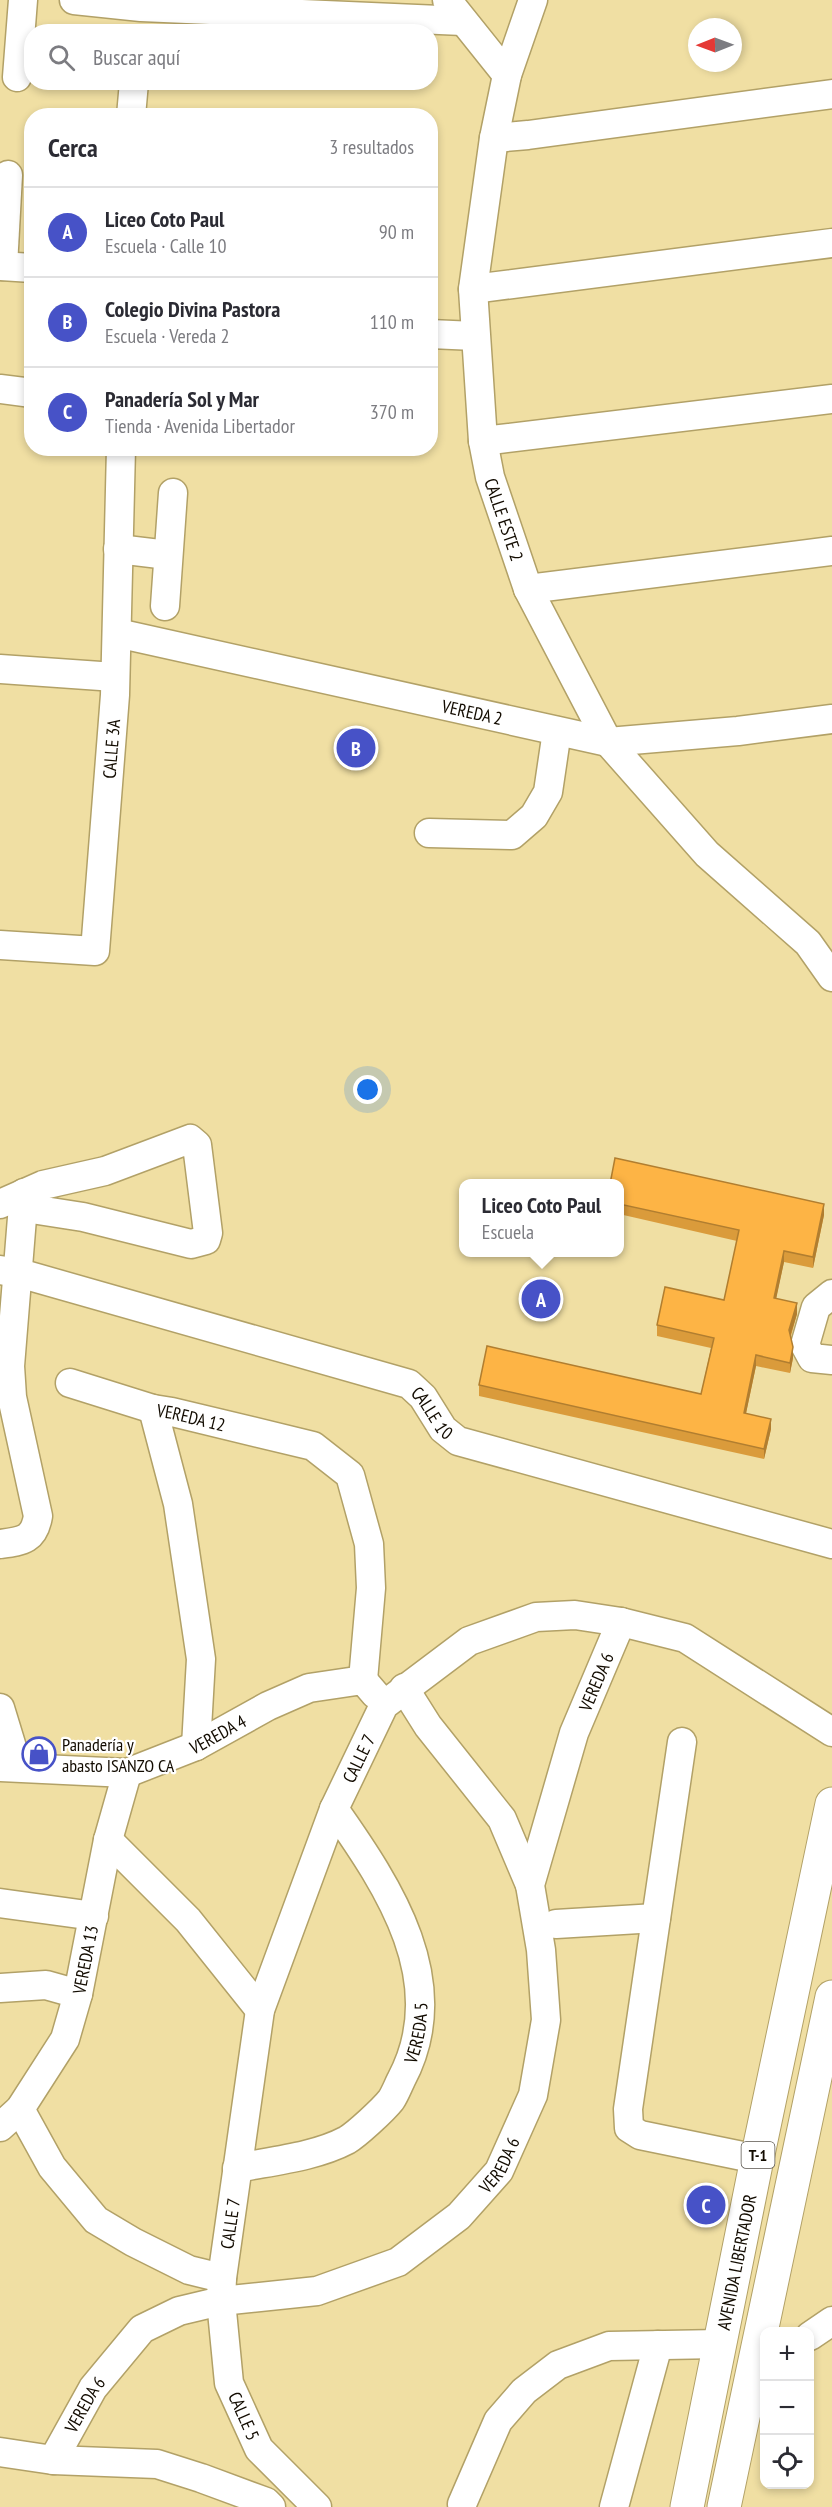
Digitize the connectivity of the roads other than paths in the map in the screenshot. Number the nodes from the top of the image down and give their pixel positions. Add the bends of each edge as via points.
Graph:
1 (23, 0) edge
2 (74, 0) edge
3 (533, 0) edge
4 (249, 7) edge
5 (455, 10) edge
6 (139, 13) edge
7 (507, 75) junction
8 (17, 77) dead end
9 (133, 90) edge
10 (832, 94) edge
11 (132, 108) edge
12 (494, 138) junction
13 (8, 176) dead end
14 (832, 243) edge
15 (2, 266) edge
16 (24, 267) edge
17 (472, 289) junction
18 (438, 334) edge
19 (476, 336) junction
20 (0, 389) edge
21 (24, 392) edge
22 (832, 399) edge
23 (483, 441) junction
24 (121, 456) edge
25 (173, 493) dead end
26 (118, 549) junction
27 (832, 551) edge
28 (168, 555) junction
29 (528, 589) junction
30 (165, 606) dead end
31 (117, 633) junction
32 (0, 669) edge
33 (115, 677) junction
34 (832, 719) edge
35 (557, 731) junction
36 (608, 742) junction
37 (429, 833) dead end
38 (0, 945) edge
39 (820, 945) edge
40 (832, 977) edge
41 (16, 1201) edge
42 (9, 1272) edge
43 (832, 1294) edge
44 (832, 1360) edge
45 (70, 1383) dead end
46 (153, 1409) junction
47 (0, 1544) edge
48 (832, 1544) edge
49 (621, 1622) junction
50 (363, 1680) junction
51 (394, 1696) junction
52 (0, 1708) edge
53 (832, 1732) edge
54 (682, 1742) dead end
55 (196, 1746) junction
56 (9, 1767) edge
57 (127, 1773) junction
58 (832, 1804) edge
59 (334, 1809) junction
60 (108, 1840) junction
61 (530, 1885) junction
62 (0, 1903) edge
63 (94, 1916) junction
64 (656, 1918) junction
65 (556, 1924) dead end
66 (0, 1988) edge
67 (78, 1994) junction
68 (832, 1997) edge
69 (260, 2010) junction
70 (10, 2118) edge
71 (757, 2159) junction
72 (237, 2168) junction
73 (221, 2290) junction
74 (832, 2321) edge
75 (814, 2333) edge
76 (720, 2344) junction
77 (658, 2345) junction
78 (758, 2369) edge
79 (0, 2452) edge
80 (53, 2460) junction
81 (462, 2504) dead end
82 (271, 2507) edge
83 (317, 2507) edge
84 (615, 2507) edge
85 (687, 2507) edge
86 (724, 2507) edge

1 - 8 street
2 - 6 street
3 - 7 street, CALLE ESTE 2
4 - 5 street
4 - 6 street
5 - 7 street
7 - 12 street, CALLE ESTE 2
9 - 11 street
10 - 12 street
12 - 17 street, CALLE ESTE 2
13 - 15 street
14 - 17 street
15 - 16 street
17 - 19 street, CALLE ESTE 2
18 - 19 street
19 - 23 street, CALLE ESTE 2
20 - 21 street
22 - 23 street
23 - 29 street, CALLE ESTE 2 via 490,477
24 - 26 street, CALLE 3A
25 - 28 street
26 - 28 street
26 - 31 street, CALLE 3A
27 - 29 street
28 - 30 street
29 - 36 street, CALLE ESTE 2
31 - 33 street, CALLE 3A
31 - 35 street, VEREDA 2
32 - 33 street
33 - 38 street, CALLE 3A via 95,951
34 - 36 street, VEREDA 2
35 - 36 street, VEREDA 2
35 - 37 street via 548,792 534,816 512,835
36 - 39 street, CALLE ESTE 2 via 707,854
39 - 40 street, CALLE ESTE 2
41 - 41 street via 43,1185 105,1171 190,1139 196,1145 208,1233 206,1240 191,1244
41 - 42 street
42 - 47 street via 12,1397 38,1516 32,1535
42 - 48 street, CALLE 10 via 410,1384 423,1397 442,1429 458,1441
43 - 44 street via 816,1307 805,1345 812,1358
45 - 46 street
46 - 50 street, VEREDA 12 via 313,1446 350,1475 369,1544 371,1588
46 - 55 street, VEREDA 12 via 178,1504 201,1659
49 - 51 street, CALLE 7 via 575,1615 536,1617 469,1641
49 - 53 street, CALLE 7 via 685,1638
49 - 61 street, VEREDA 6 via 574,1733
50 - 51 street
50 - 55 street, VEREDA 4 via 309,1688
51 - 59 street, CALLE 7
51 - 61 street via 428,1726 502,1819
52 - 56 street
54 - 64 street
55 - 57 street, VEREDA 4
56 - 57 street, VEREDA 4
57 - 60 street, VEREDA 13
58 - 71 main road, AVENIDA LIBERTADOR / T-1
59 - 69 street, CALLE 7
59 - 72 street, VEREDA 5 via 376,1868 407,1933 418,1970 421,2005 413,2058 390,2101 348,2139 300,2157
60 - 63 street, VEREDA 13
60 - 69 street via 188,1920
61 - 73 street, VEREDA 6 via 541,1950 546,2020 533,2095 499,2171 459,2216 398,2262 317,2291
62 - 63 street
63 - 67 street, VEREDA 13
64 - 65 street
64 - 71 street via 628,2109 630,2128 640,2135
66 - 67 street via 46,1985
67 - 70 street, VEREDA 13 via 65,2039
68 - 78 main road, AVENIDA LIBERTADOR / T-1
69 - 72 street, CALLE 7
70 - 73 street via 96,2220
71 - 76 main road, AVENIDA LIBERTADOR / T-1
72 - 73 street, CALLE 7
73 - 80 street, VEREDA 6 via 142,2329 93,2388
73 - 83 street, CALLE 5 via 229,2384 258,2449
74 - 75 street
76 - 77 street
76 - 85 main road, AVENIDA LIBERTADOR / T-1
77 - 81 street via 609,2346 558,2366 524,2391 498,2421
77 - 84 street
78 - 86 main road, AVENIDA LIBERTADOR / T-1
79 - 80 street
80 - 82 street via 157,2464

